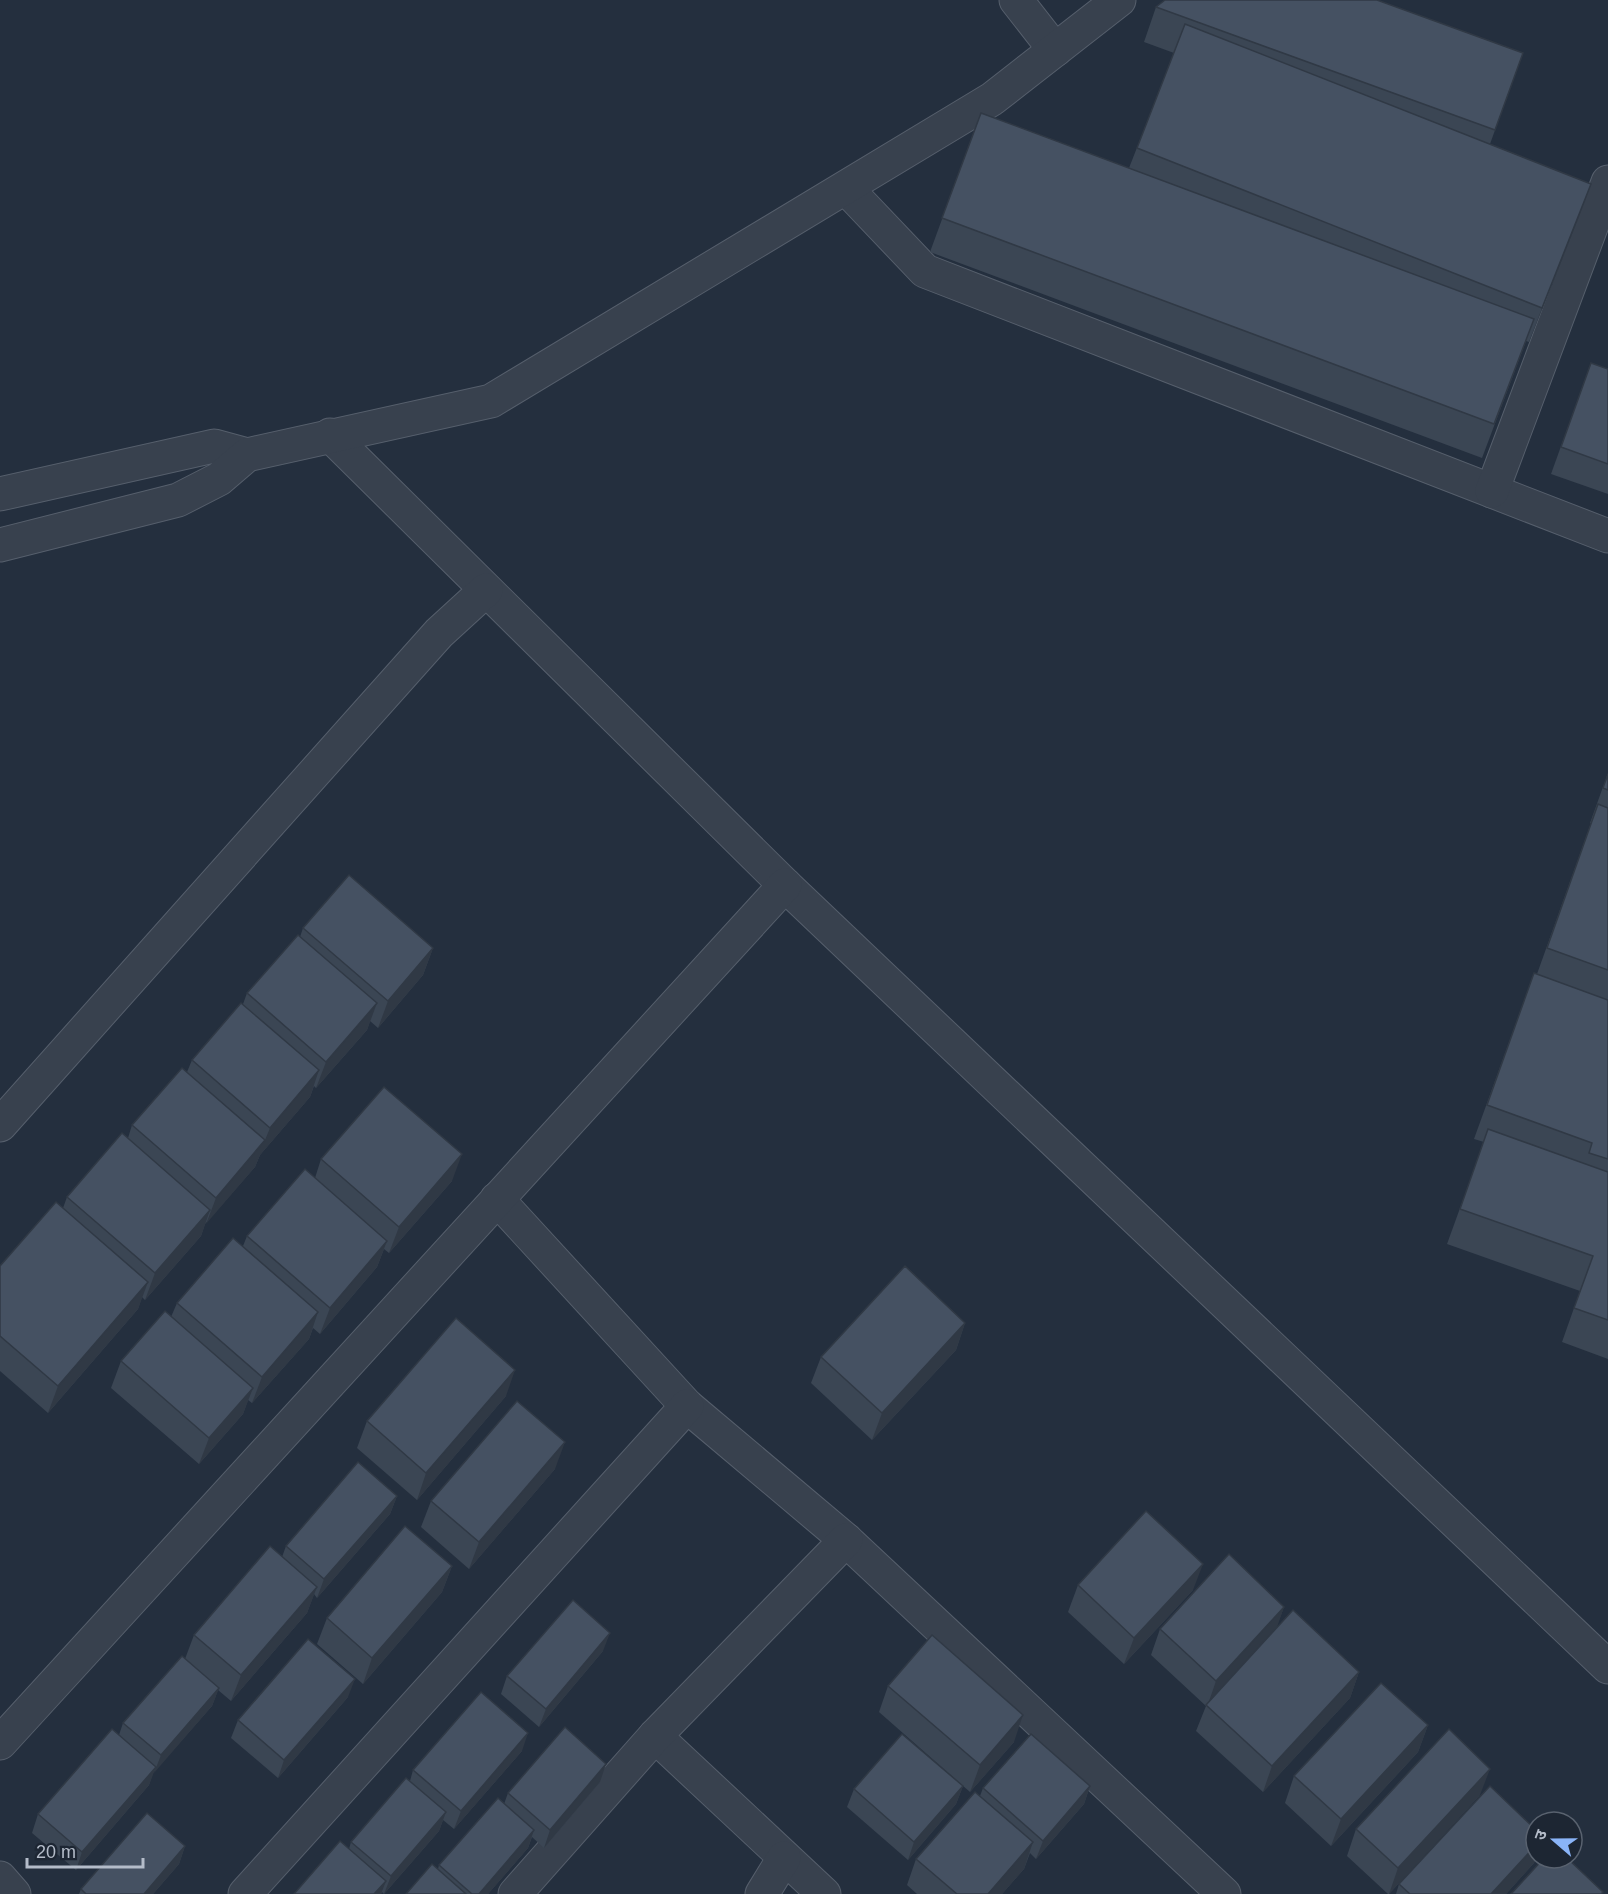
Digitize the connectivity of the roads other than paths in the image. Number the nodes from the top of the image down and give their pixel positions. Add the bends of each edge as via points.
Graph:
1 (1016, 0) edge
2 (1119, 0) edge
3 (1055, 50) junction
4 (1608, 182) edge
5 (846, 188) junction
6 (330, 435) junction
7 (247, 455) junction
8 (1492, 491) junction
9 (0, 494) edge
10 (1608, 536) edge
11 (0, 544) edge
12 (486, 590) junction
13 (785, 885) junction
14 (0, 1125) edge
15 (497, 1199) junction
16 (687, 1406) junction
17 (846, 1540) junction
18 (1608, 1667) edge
19 (655, 1736) junction
20 (0, 1743) edge
21 (784, 1858) junction
22 (0, 1878) edge
23 (14, 1894) edge
24 (245, 1894) edge
25 (515, 1894) edge
26 (762, 1894) edge
27 (824, 1894) edge
28 (1224, 1894) edge

1 - 3 street
2 - 3 street
3 - 5 street via 992,99
4 - 8 street
5 - 6 street via 491,401
5 - 8 street via 925,272
6 - 7 street
6 - 12 street
7 - 9 street via 214,446
7 - 11 street via 219,479 178,500
8 - 10 street
12 - 13 street
12 - 14 street via 439,633
13 - 15 street
13 - 18 street
15 - 16 street
15 - 20 street
16 - 17 street
16 - 24 street
17 - 19 street
17 - 28 street
19 - 21 street
19 - 25 street
21 - 26 street
21 - 27 street
22 - 23 street

